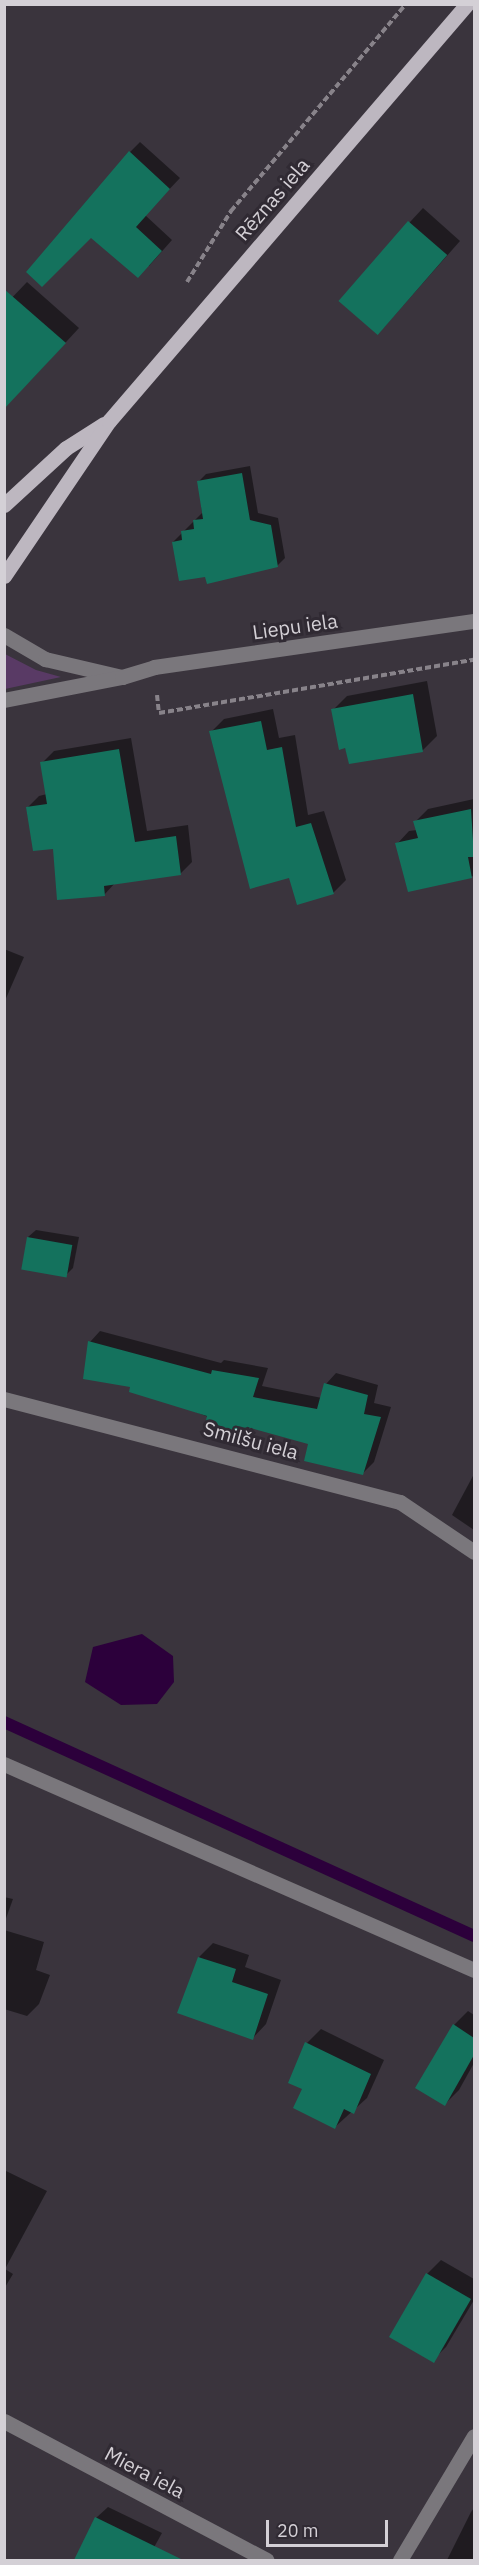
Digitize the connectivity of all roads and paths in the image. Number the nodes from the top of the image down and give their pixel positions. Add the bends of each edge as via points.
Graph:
1 (406, 4) edge
2 (467, 4) edge
3 (186, 284) dead end
4 (109, 421) junction
5 (4, 505) edge
6 (4, 576) edge
7 (474, 621) edge
8 (4, 635) edge
9 (474, 660) edge
10 (154, 668) junction
11 (122, 677) junction
12 (4, 700) edge
13 (4, 1399) edge
14 (474, 1552) edge
15 (4, 1764) edge
16 (474, 1970) edge
17 (4, 2421) edge
18 (474, 2436) edge
19 (267, 2560) edge
20 (400, 2560) edge

1 - 3 path via 231,211
2 - 4 main road, Rēznas iela
4 - 5 main road, Rēznas iela via 66,448
4 - 6 main road, Rēznas iela
7 - 10 street, Liepu iela
8 - 11 street, Liepu iela via 45,659
9 - 10 path via 159,713
10 - 11 street, Liepu iela
11 - 12 street, Liepu iela
13 - 14 street, Smilšu iela via 400,1502
15 - 16 street
17 - 19 street, Miera iela
18 - 20 street

